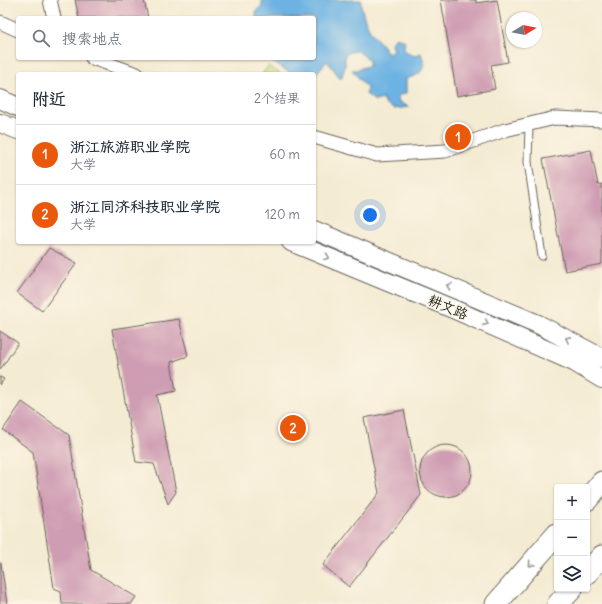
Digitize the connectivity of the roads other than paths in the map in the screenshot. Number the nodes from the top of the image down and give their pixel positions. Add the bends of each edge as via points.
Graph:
1 (50, 0) edge
2 (54, 16) edge
3 (0, 22) edge
4 (16, 29) edge
5 (98, 60) edge
6 (131, 72) edge
7 (0, 99) edge
8 (16, 106) edge
9 (602, 120) edge
10 (0, 122) edge
11 (529, 125) junction
12 (16, 129) edge
13 (316, 138) edge
14 (316, 231) edge
15 (296, 244) edge
16 (542, 256) dead end
17 (602, 358) edge
18 (602, 379) edge
19 (602, 482) edge
20 (590, 496) edge
21 (554, 537) edge
22 (602, 556) edge
23 (590, 570) edge
24 (569, 592) edge
25 (496, 604) edge
26 (558, 604) edge

1 - 2 street
3 - 4 street
5 - 6 street
7 - 8 main road
9 - 11 street via 555,118
10 - 12 main road
11 - 13 street via 505,130 445,151 378,155
11 - 16 lane via 528,162
17 -> 14 main road, 耕文路 via 538,324
15 -> 18 main road, 耕文路 via 453,308 574,362
19 - 20 main road
21 -> 25 main road
22 - 23 main road
24 - 26 main road

